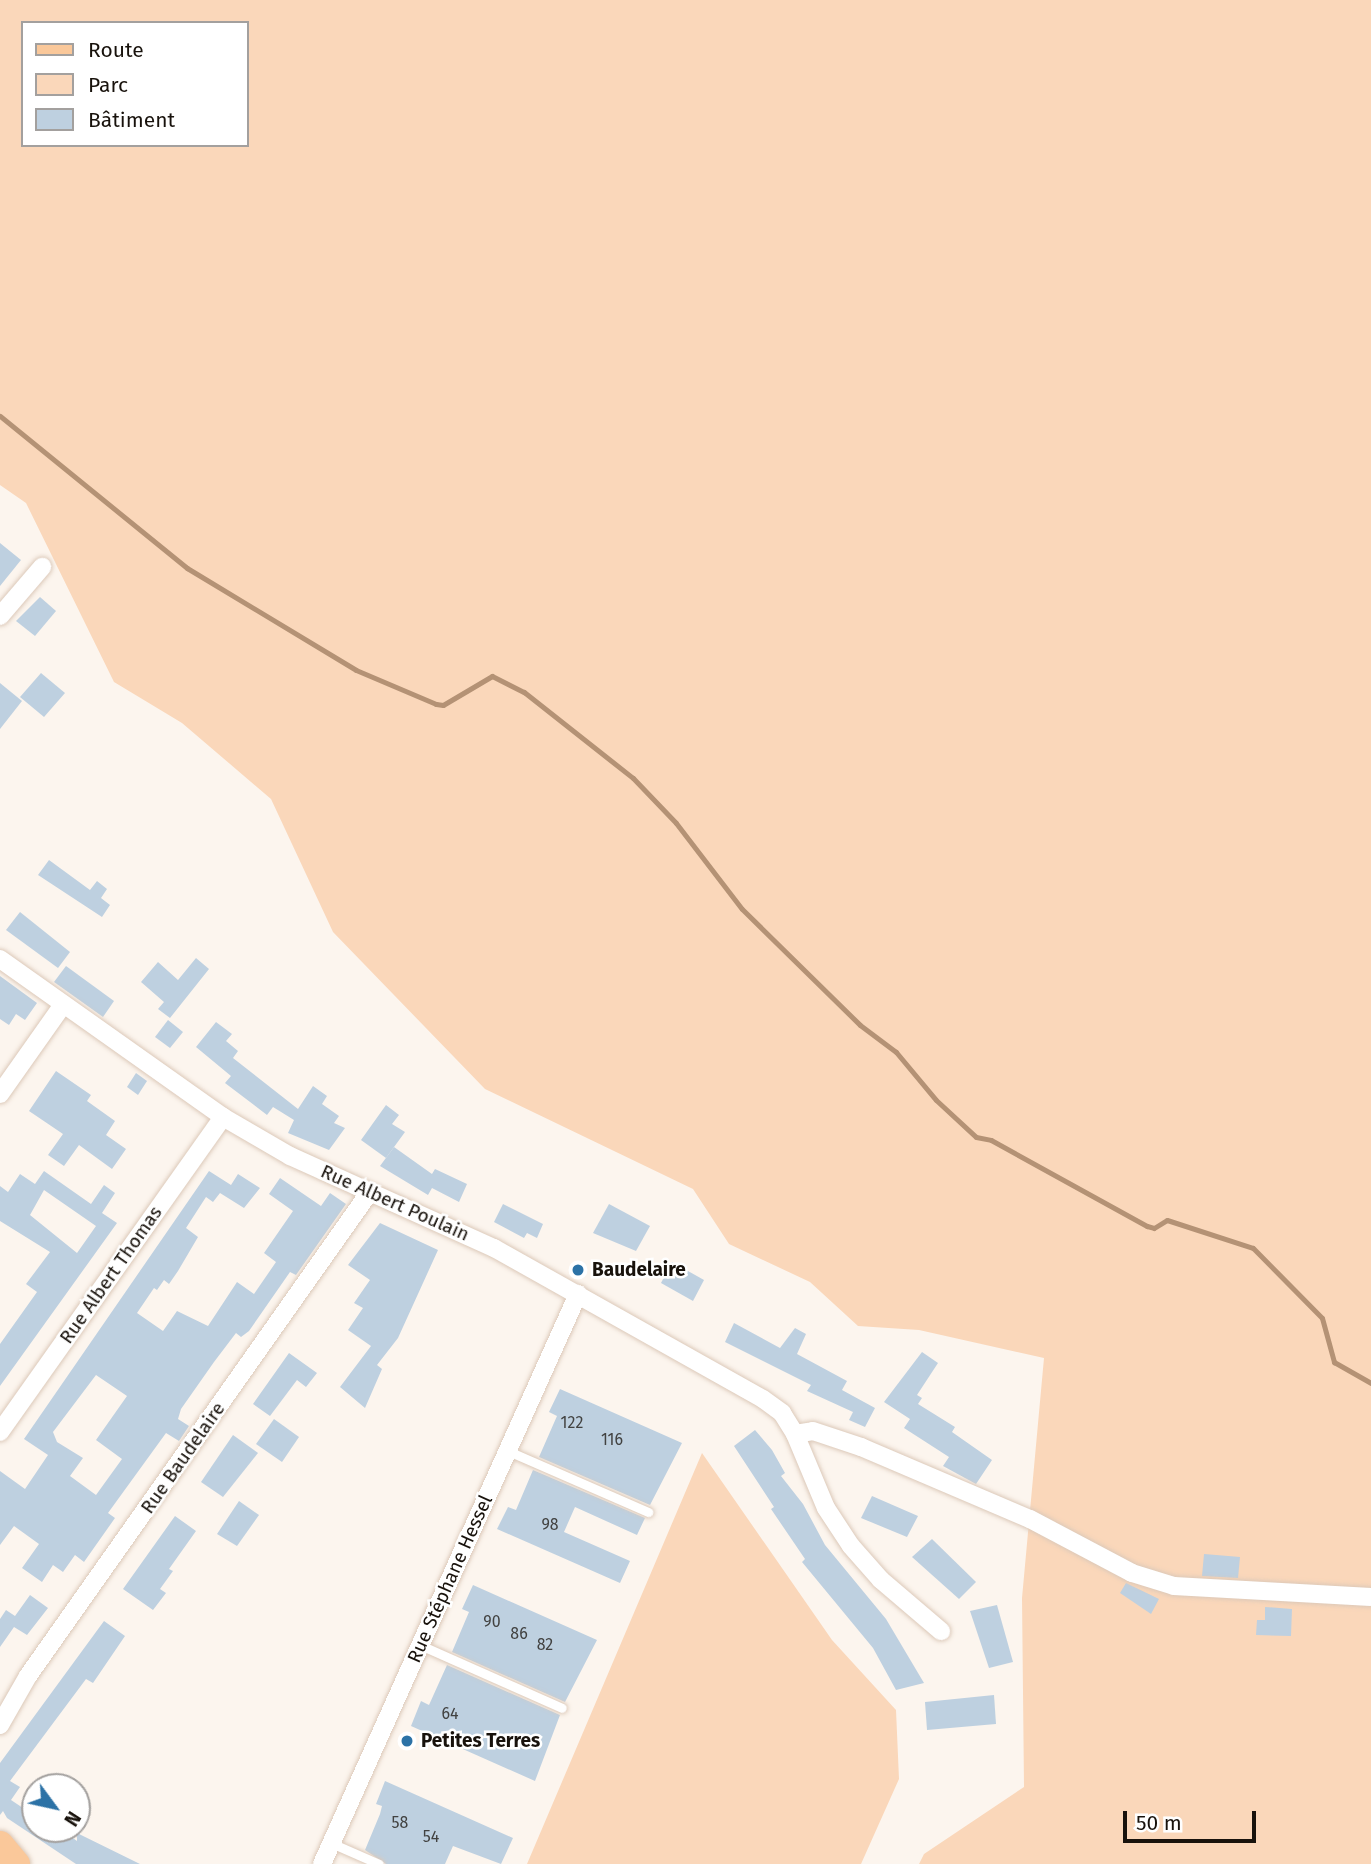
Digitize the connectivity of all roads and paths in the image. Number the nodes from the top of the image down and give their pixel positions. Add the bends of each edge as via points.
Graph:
1 (42, 568) dead end
2 (0, 616) edge
3 (0, 959) edge
4 (62, 1006) junction
5 (0, 1094) edge
6 (223, 1117) junction
7 (369, 1193) junction
8 (578, 1294) junction
9 (0, 1432) edge
10 (795, 1434) junction
11 (508, 1451) junction
12 (648, 1512) dead end
13 (1371, 1597) edge
14 (941, 1631) dead end
15 (420, 1645) junction
16 (562, 1708) dead end
17 (0, 1726) edge
18 (331, 1843) junction
19 (0, 1845) edge
20 (16, 1864) edge
21 (322, 1864) edge
22 (379, 1864) edge

1 - 2 street
3 - 4 street, Rue Albert Poulain
4 - 5 street
4 - 6 street, Rue Albert Poulain
6 - 7 street, Rue Albert Poulain
6 - 9 street, Rue Albert Thomas
7 - 8 street, Rue Albert Poulain via 424,1213
7 - 17 street, Rue Baudelaire via 28,1676
8 - 10 street, Rue Albert Poulain via 762,1399 782,1413
8 - 11 street, Rue Stéphane Hessel
10 - 13 street via 813,1431 861,1447 1030,1519 1132,1573 1174,1586
10 - 14 street, Rue Albert Poulain via 826,1508 851,1546 881,1580
11 - 12 lane
11 - 15 street, Rue Stéphane Hessel
15 - 16 lane
15 - 18 street, Rue Stéphane Hessel
18 - 21 street, Rue Stéphane Hessel
18 - 22 lane
19 - 20 main road

